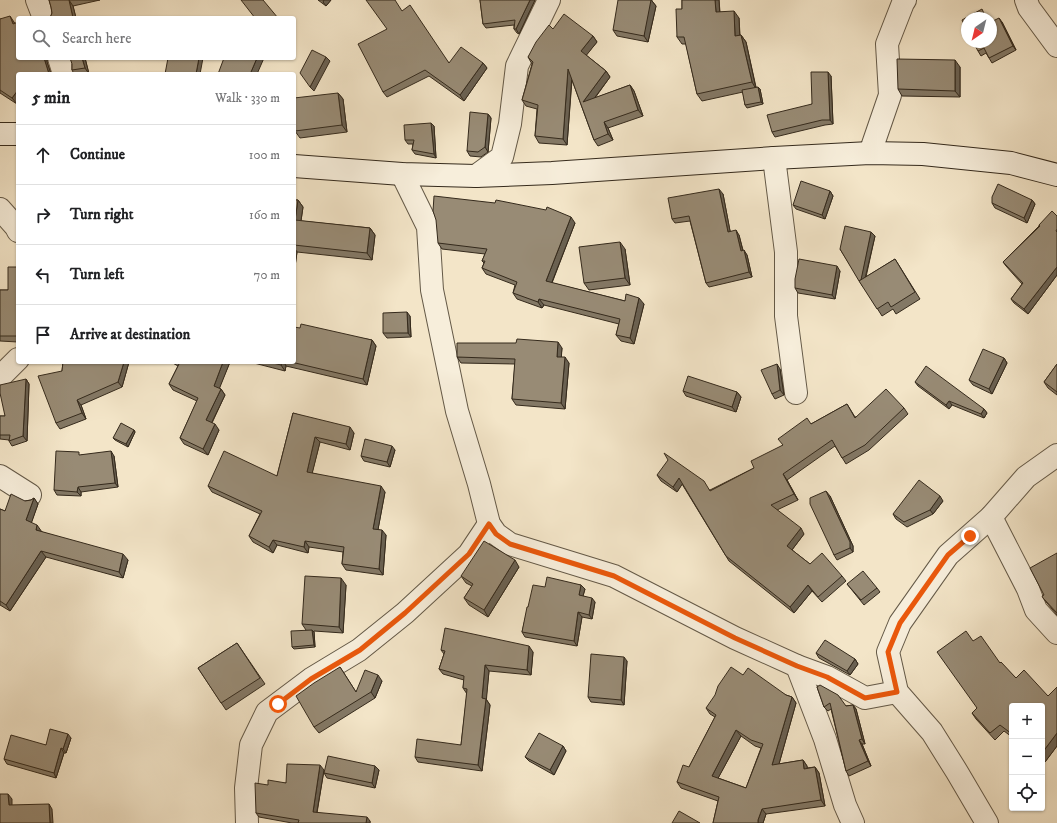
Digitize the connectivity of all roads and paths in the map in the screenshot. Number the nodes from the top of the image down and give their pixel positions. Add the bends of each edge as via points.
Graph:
1 (37, 0) edge
2 (550, 0) edge
3 (905, 0) edge
4 (1033, 3) edge
5 (43, 16) edge
6 (1057, 46) edge
7 (59, 60) edge
8 (63, 72) edge
9 (0, 134) edge
10 (16, 134) edge
11 (870, 153) junction
12 (774, 158) junction
13 (296, 166) edge
14 (402, 174) junction
15 (1057, 175) edge
16 (476, 176) junction
17 (0, 209) edge
18 (16, 227) edge
19 (16, 362) edge
20 (0, 377) edge
21 (796, 393) dead end
22 (1057, 455) edge
23 (0, 476) edge
24 (30, 495) dead end
25 (991, 517) junction
26 (489, 524) junction
27 (1057, 633) edge
28 (797, 666) junction
29 (897, 692) junction
30 (247, 823) edge
31 (853, 823) edge
32 (987, 823) edge

1 - 5 street
2 - 16 street via 517,66 510,124 502,157
3 - 11 street via 887,44 890,95
4 - 6 street
7 - 8 street
9 - 10 street
11 - 12 street
11 - 15 street via 923,154 1011,163
12 - 16 street
12 - 21 street via 786,252 786,316
13 - 14 street
14 - 16 street
14 - 26 street via 428,227 432,290 456,411
17 - 18 street
19 - 20 street
22 - 25 street via 1026,477
23 - 24 street
25 - 27 street via 1036,610
25 - 29 street via 948,555 900,623 888,652
26 - 28 street via 496,534 510,544 614,576 735,638
26 - 30 street via 469,554 405,613 360,650 311,679 267,712 250,745 246,788
28 - 29 street via 827,677 865,698
28 - 31 street
29 - 32 street via 932,732

